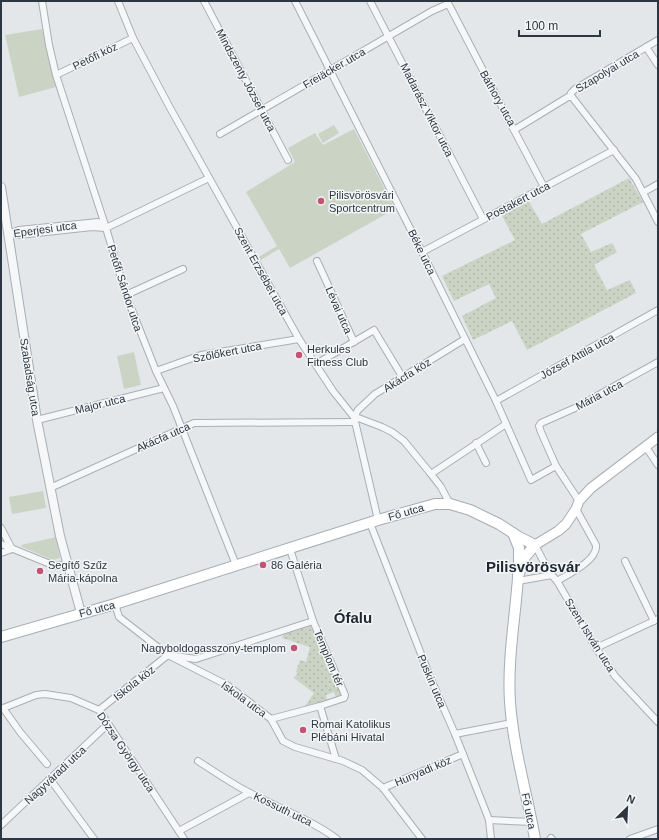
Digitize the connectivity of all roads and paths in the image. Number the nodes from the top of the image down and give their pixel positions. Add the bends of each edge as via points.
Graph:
1 (42, 1) edge
2 (118, 1) edge
3 (204, 1) edge
4 (295, 1) edge
5 (370, 1) edge
6 (447, 2) edge
7 (389, 36) junction
8 (133, 38) junction
9 (658, 40) edge
10 (646, 47) junction
11 (658, 65) edge
12 (330, 70) junction
13 (56, 75) junction
14 (570, 96) junction
15 (262, 110) junction
16 (514, 130) junction
17 (220, 134) dead end
18 (614, 150) junction
19 (288, 160) dead end
20 (209, 178) junction
21 (658, 184) edge
22 (1, 187) edge
23 (544, 187) junction
24 (644, 192) junction
25 (483, 219) junction
26 (658, 222) edge
27 (4, 223) edge
28 (106, 228) junction
29 (8, 234) junction
30 (422, 252) junction
31 (317, 261) dead end
32 (183, 269) dead end
33 (126, 296) junction
34 (658, 310) edge
35 (299, 339) junction
36 (465, 339) junction
37 (354, 342) junction
38 (658, 362) edge
39 (316, 364) junction
40 (156, 372) junction
41 (403, 378) junction
42 (164, 388) junction
43 (496, 401) junction
44 (37, 420) junction
45 (355, 420) junction
46 (506, 424) junction
47 (182, 428) junction
48 (658, 438) edge
49 (476, 443) junction
50 (646, 447) junction
51 (486, 463) dead end
52 (658, 465) edge
53 (556, 466) junction
54 (431, 474) junction
55 (50, 488) junction
56 (450, 504) junction
57 (577, 505) junction
58 (374, 521) junction
59 (1, 528) edge
60 (513, 533) junction
61 (1, 544) edge
62 (533, 545) junction
63 (519, 548) junction
64 (12, 549) junction
65 (290, 549) junction
66 (1, 553) edge
67 (625, 561) dead end
68 (67, 565) junction
69 (236, 566) junction
70 (552, 575) junction
71 (518, 578) junction
72 (558, 581) junction
73 (115, 604) junction
74 (80, 613) junction
75 (314, 620) junction
76 (656, 620) edge
77 (1, 637) edge
78 (596, 648) junction
79 (168, 655) junction
80 (320, 706) junction
81 (2, 708) edge
82 (99, 710) junction
83 (271, 719) junction
84 (658, 722) edge
85 (512, 723) junction
86 (108, 724) junction
87 (455, 734) junction
88 (463, 754) junction
89 (336, 759) junction
90 (198, 761) dead end
91 (47, 764) dead end
92 (50, 779) junction
93 (383, 788) junction
94 (249, 793) junction
95 (489, 820) junction
96 (532, 822) junction
97 (1, 825) edge
98 (658, 830) edge
99 (179, 831) junction
100 (94, 839) edge
101 (184, 839) edge
102 (337, 839) edge
103 (422, 839) edge
104 (491, 839) edge
105 (535, 839) edge
106 (630, 839) edge

1 - 13 street, Petőfi Sándor utca
2 - 8 street, Szent Erzsébet utca
3 - 15 street, Mindszenty József utca
4 - 12 street, Béke utca
5 - 7 street, Madarász Viktor utca
6 - 7 street, Freiäcker utca
6 - 16 street, Báthory utca
7 - 12 street, Freiäcker utca
7 - 25 street, Madarász Viktor utca
8 - 13 street, Petőfi köz
8 - 20 street, Szent Erzsébet utca
9 - 10 street, Szapolyai utca
10 - 11 street, Szapolyai utca
10 - 14 street, Szapolyai utca via 575,89
12 - 15 street, Freiäcker utca
12 - 30 street, Béke utca
13 - 28 street, Petőfi Sándor utca
14 - 16 street, Báthory utca
14 - 18 street
15 - 17 street, Freiäcker utca
15 - 19 street, Mindszenty József utca
16 - 23 street
18 - 23 street, Postakert utca
18 - 24 street
20 - 28 street
20 - 35 street, Szent Erzsébet utca
21 - 24 street
22 - 27 street, Szabadság utca
23 - 25 street, Postakert utca
24 - 26 street
25 - 30 street, Postakert utca
27 - 29 street, Szabadság utca
28 - 29 street, Eperjesi utca via 98,222 19,230
28 - 33 street, Petőfi Sándor utca
29 - 44 street, Szabadság utca
30 - 36 street, Béke utca
31 - 37 street, Lévai utca
32 - 33 street
33 - 40 street, Petőfi Sándor utca
34 - 43 street, József Attila utca
35 - 39 street, Szent Erzsébet utca
35 - 40 street, Szőlőkert utca via 201,355
36 - 41 street, Akácfa köz
36 - 43 street, Béke utca
37 - 39 street, Lévai utca
37 - 41 street via 375,330
38 - 53 street, Mária utca via 575,408 541,423 539,426
39 - 45 street, Szent Erzsébet utca
40 - 42 street, Petőfi Sándor utca
41 - 45 street, Akácfa köz via 375,394 358,410
42 - 44 street, Major utca
42 - 47 street, Petőfi Sándor utca
43 - 46 street, Béke utca
44 - 55 street, Szabadság utca
45 - 47 street, Akácfa utca via 194,423
45 - 54 street via 382,427 399,437
45 - 58 street, Puskin utca
46 - 49 street
46 - 53 street, Béke utca via 531,480
47 - 55 street, Akácfa utca
47 - 69 street, Petőfi Sándor utca
48 - 50 main road
49 - 51 street
49 - 54 street
50 - 52 street
50 - 57 main road via 591,488
53 - 57 street
54 - 56 street
55 - 68 street, Szabadság utca
56 - 58 main road, Fő utca via 435,504
56 - 60 main road, Fő utca via 470,510
57 - 62 main road via 563,527
57 - 72 street via 596,548 590,559
58 - 65 main road, Fő utca
58 - 87 street, Puskin utca via 430,677
59 - 64 street
60 - 62 main road
60 - 63 main road, Fő utca
61 - 64 street
62 - 63 main road via 524,544
62 - 70 street, Szent István utca
62 - 71 main road via 525,557
63 - 71 main road, Fő utca
64 - 66 street
64 - 68 street via 55,566
65 - 69 main road, Fő utca
65 - 75 street
67 - 76 street
68 - 74 street, Szabadság utca
69 - 73 main road, Fő utca
70 - 71 street
70 - 72 street, Szent István utca
71 - 85 main road, Fő utca via 509,684
72 - 78 street, Szent István utca
73 - 74 main road, Fő utca
73 - 79 street, Iskola utca via 119,617
74 - 77 main road, Fő utca
75 - 79 street, Templom tér via 196,659
75 - 80 street, Templom tér via 345,695 344,698
76 - 78 street
78 - 84 street, Szent István utca via 615,676
79 - 82 street, Iskola köz
79 - 83 street, Iskola utca via 227,685
80 - 83 street, Templom tér
80 - 89 street
81 - 82 street, Dózsa György utca via 36,695 46,694 71,698
81 - 91 street
82 - 86 street, Dózsa György utca
83 - 89 street, Iskola utca via 280,736 289,744
85 - 87 street
85 - 96 main road, Fő utca
86 - 92 street, Nagyváradi utca
86 - 99 street, Dózsa György utca
87 - 88 street, Puskin utca
88 - 93 street, Hunyadi köz
88 - 95 street, Puskin utca
89 - 93 street, Iskola utca via 362,770
90 - 94 street, Kossuth utca
92 - 97 street, Nagyváradi utca
92 - 100 street
93 - 103 street, Iskola utca
94 - 99 street, Kossuth utca
94 - 102 street, Kossuth utca via 304,818
95 - 96 street
95 - 104 street, Puskin utca
96 - 105 main road, Fő utca
98 - 106 street
99 - 101 street, Dózsa György utca

